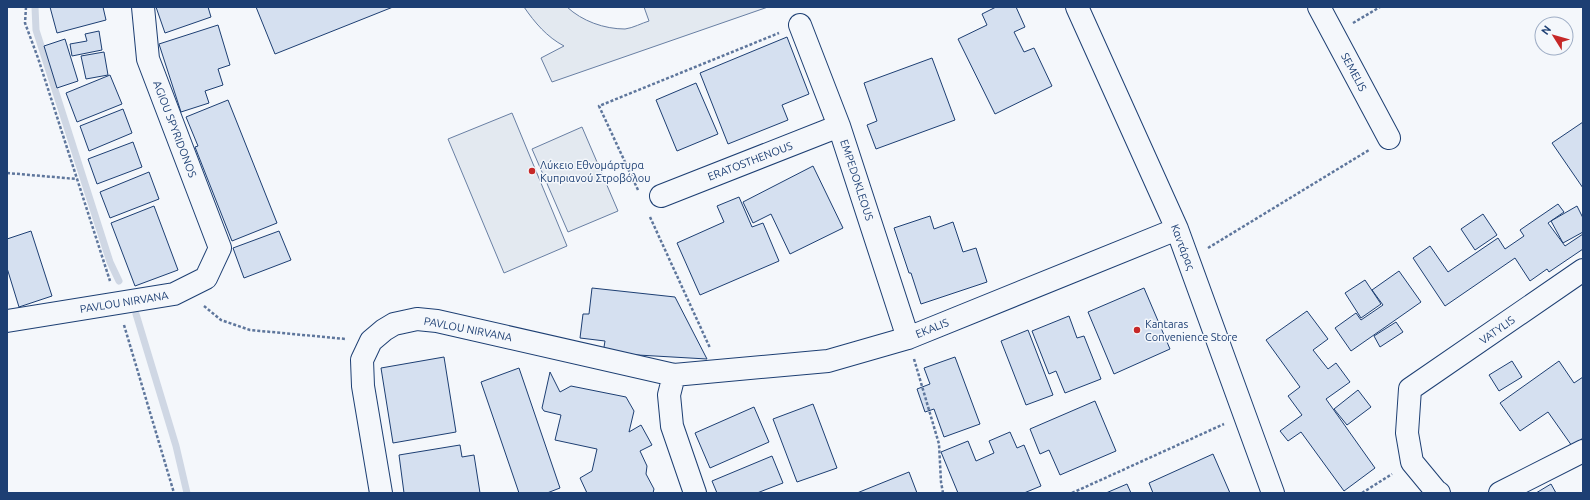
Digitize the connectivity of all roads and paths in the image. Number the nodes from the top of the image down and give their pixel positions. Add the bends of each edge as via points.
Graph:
1 (26, 7) edge
2 (143, 7) edge
3 (1077, 7) edge
4 (1320, 7) edge
5 (1380, 7) edge
6 (800, 24) joint
7 (1334, 34) junction
8 (839, 126) junction
9 (1390, 138) joint
10 (7, 173) edge
11 (77, 179) junction
12 (639, 193) dead end
13 (661, 196) dead end
14 (649, 215) dead end
15 (1177, 228) junction
16 (220, 248) joint
17 (1189, 260) junction
18 (1583, 270) edge
19 (184, 288) junction
20 (117, 303) junction
21 (7, 321) edge
22 (908, 338) junction
23 (371, 341) junction
24 (720, 371) junction
25 (674, 375) junction
26 (1245, 415) junction
27 (1583, 451) edge
28 (1412, 462) junction
29 (174, 493) edge
30 (380, 493) edge
31 (696, 493) edge
32 (943, 493) edge
33 (1072, 493) edge
34 (1272, 493) edge
35 (1362, 493) edge
36 (1440, 493) edge
37 (1500, 493) edge

1 - 11 path via 25,23
2 - 16 street, AGIOU SPYRIDONOS via 148,59
3 - 15 street, Καντάρας
4 - 7 street, SEMELIS
5 - 7 path
6 - 8 street, EMPEDOKLEOUS
6 - 12 path via 599,106
7 - 9 street, SEMELIS
8 - 13 street, ERATOSTHENOUS
8 - 22 street, EMPEDOKLEOUS
9 - 17 path
10 - 11 path
11 - 20 path
14 - 24 path
15 - 17 street, Καντάρας
15 - 22 street, EKALIS
16 - 19 street, PAVLOU NIRVANA via 206,278
17 - 26 street, Καντάρας
18 - 28 street, VATYLIS via 1410,389 1406,433
19 - 20 street, PAVLOU NIRVANA via 174,294
19 - 23 path via 221,320 250,330
20 - 21 street, PAVLOU NIRVANA
20 - 29 path
22 - 24 street, EKALIS via 828,361
22 - 32 path via 939,444
23 - 25 street, PAVLOU NIRVANA via 394,324 417,319 437,321
23 - 30 street, PAVLOU NIRVANA via 362,360 362,386
24 - 25 street, EKALIS
25 - 31 street via 669,395 672,426
26 - 33 path
26 - 34 street, Καντάρας
27 - 37 street
28 - 35 path
28 - 36 street

